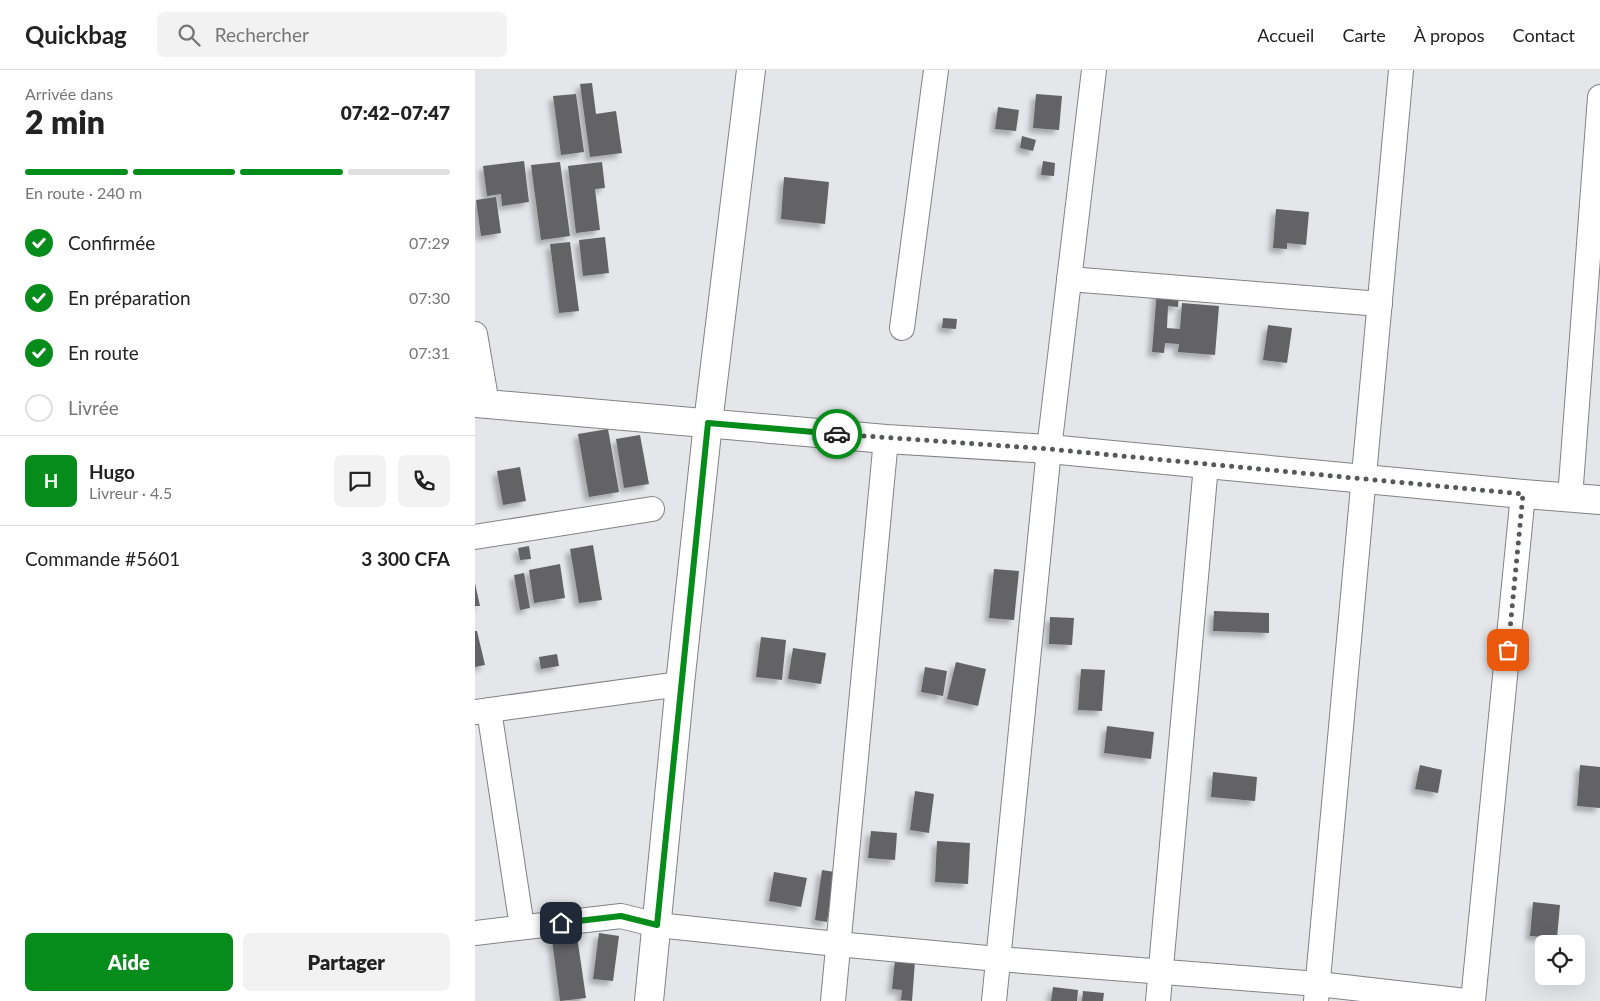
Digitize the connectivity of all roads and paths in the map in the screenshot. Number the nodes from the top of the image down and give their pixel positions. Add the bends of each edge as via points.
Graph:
1 (751, 70) edge
2 (936, 70) edge
3 (1094, 70) edge
4 (1401, 70) edge
5 (1600, 97) edge
6 (1069, 279) junction
7 (1380, 304) junction
8 (902, 328) dead end
9 (475, 334) edge
10 (481, 404) edge
11 (708, 423) junction
12 (886, 439) junction
13 (1049, 449) junction
14 (1206, 465) junction
15 (1364, 478) junction
16 (1523, 494) junction
17 (1570, 498) junction
18 (1600, 500) edge
19 (652, 509) dead end
20 (475, 537) edge
21 (680, 684) junction
22 (482, 711) edge
23 (657, 925) junction
24 (522, 927) junction
25 (475, 933) edge
26 (837, 944) junction
27 (997, 959) junction
28 (1161, 972) junction
29 (1317, 992) edge
30 (649, 1001) edge
31 (833, 1001) edge
32 (994, 1001) edge
33 (1158, 1001) edge
34 (1466, 1001) edge
35 (1473, 1001) edge

1 - 11 street
2 - 8 street
3 - 6 street
4 - 7 street
5 - 17 street
6 - 7 street
6 - 13 street
7 - 15 street
9 - 10 street
10 - 11 street
11 - 12 street
11 - 21 street
12 - 13 street
12 - 26 street
13 - 14 street
13 - 27 street
14 - 15 street
14 - 28 street
15 - 16 street
15 - 29 street
16 - 17 street
16 - 35 street
17 - 18 street
19 - 20 street
21 - 22 street
21 - 23 street
22 - 24 street
23 - 24 street via 621,916
23 - 26 street
23 - 30 street
24 - 25 street
26 - 27 street
26 - 31 street
27 - 28 street
27 - 32 street
28 - 29 street
28 - 33 street
29 - 34 street

